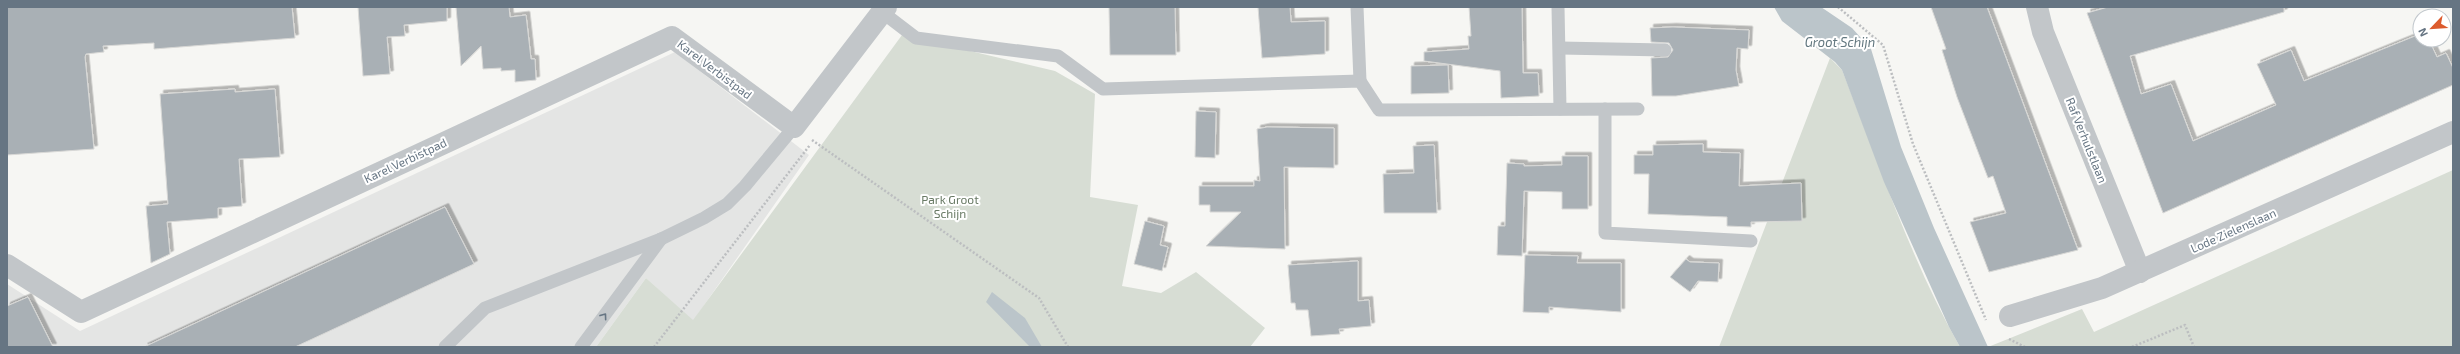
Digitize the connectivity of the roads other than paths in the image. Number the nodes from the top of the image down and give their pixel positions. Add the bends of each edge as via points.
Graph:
1 (1357, 7) edge
2 (1558, 7) edge
3 (2037, 7) edge
4 (884, 10) edge
5 (1560, 48) junction
6 (1665, 50) dead end
7 (1360, 81) junction
8 (1560, 109) junction
9 (1605, 109) junction
10 (1638, 109) dead end
11 (794, 127) junction
12 (2453, 132) edge
13 (661, 238) junction
14 (1751, 241) dead end
15 (7, 265) edge
16 (2140, 272) junction
17 (2010, 316) dead end
18 (445, 347) edge
19 (581, 347) edge

1 - 7 lane
2 - 5 lane
3 - 16 street, Raf Verhulstlaan via 2043,32
4 - 7 lane via 916,38 1058,56 1103,89
4 - 11 street
5 - 6 lane
5 - 8 lane
7 - 8 lane via 1379,110
8 - 9 lane
9 - 10 lane
9 - 14 lane via 1605,233
11 - 13 lane via 727,204
11 - 15 street, Karel Verbistpad via 672,37 81,312
12 - 16 street, Lode Zielenslaan
13 - 18 lane via 485,308
19 -> 13 lane
16 - 17 street, Lode Zielenslaan via 2102,288

